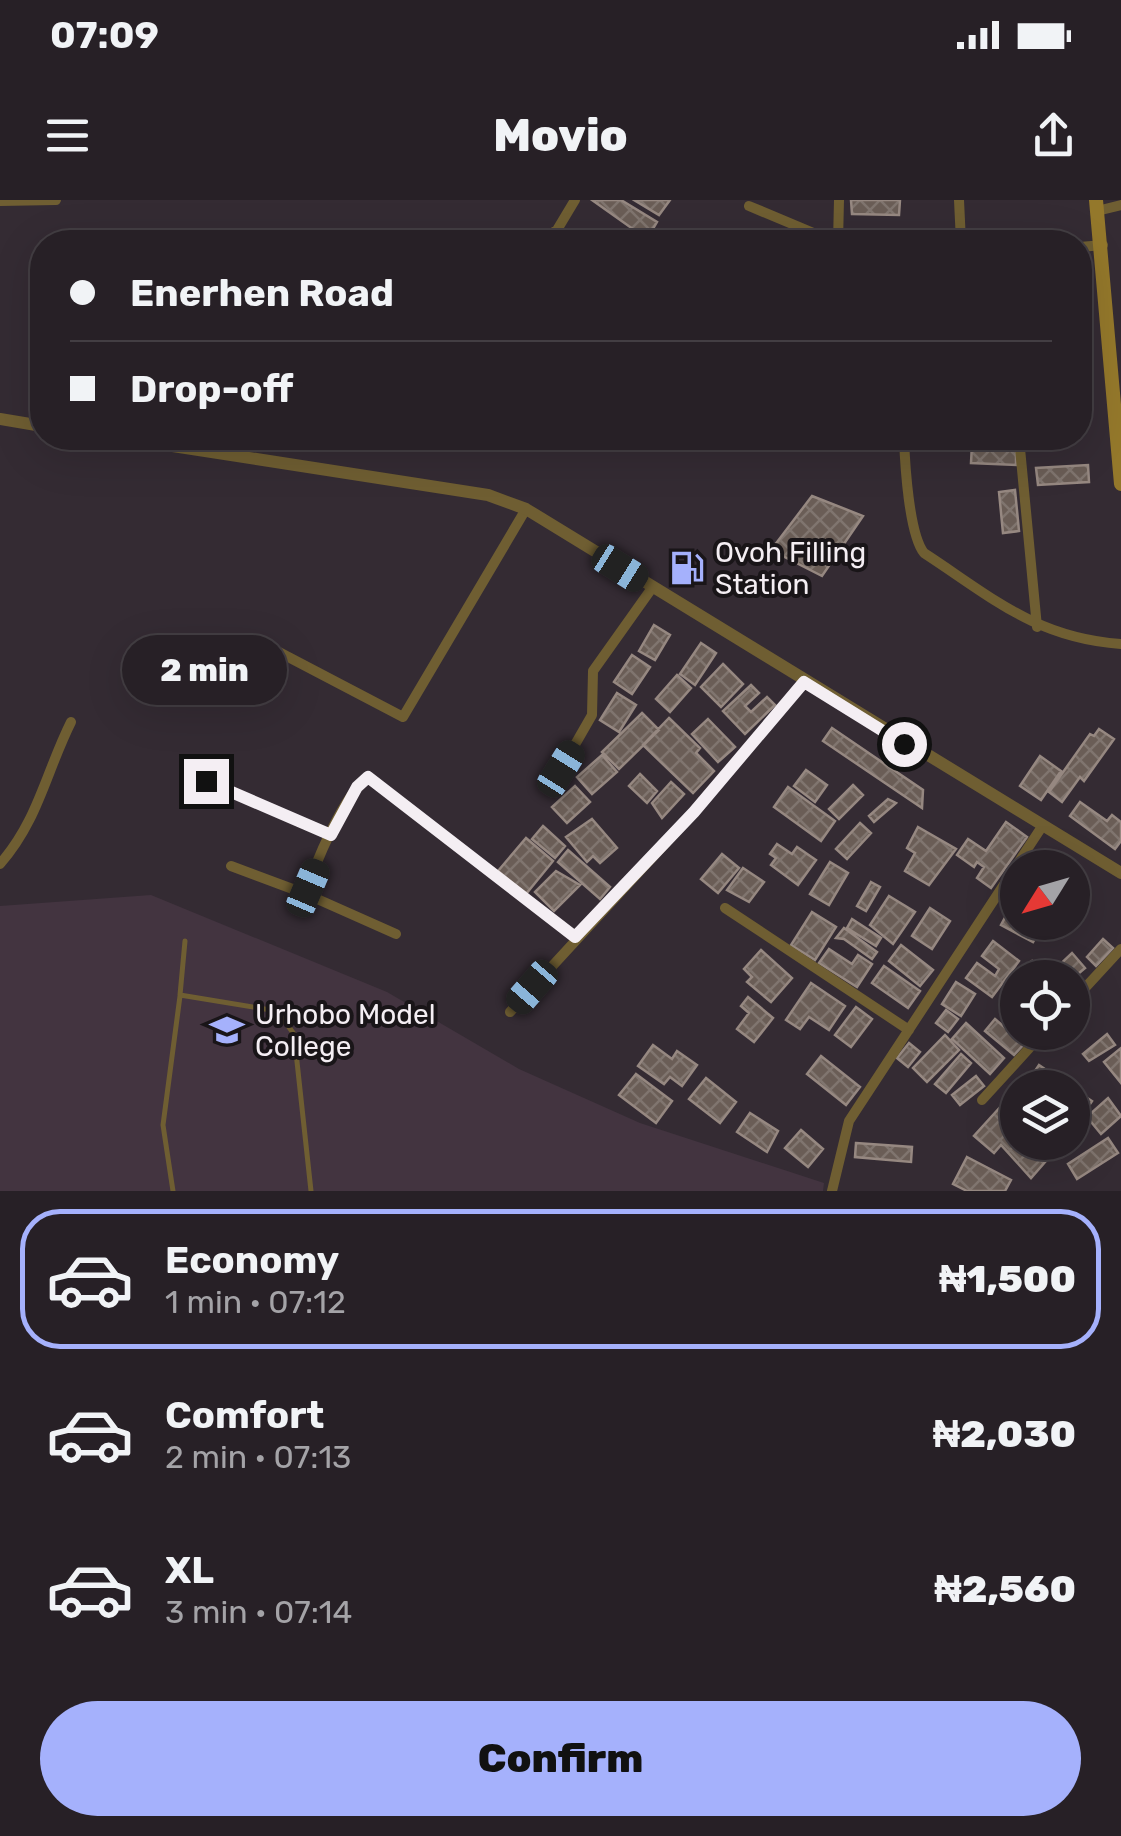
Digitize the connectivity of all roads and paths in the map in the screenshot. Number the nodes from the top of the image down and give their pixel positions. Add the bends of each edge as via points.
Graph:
1 (56, 200) edge
2 (575, 200) edge
3 (840, 200) edge
4 (960, 200) edge
5 (0, 201) edge
6 (1121, 205) edge
7 (749, 206) dead end
8 (1096, 206) edge
9 (557, 230) edge
10 (808, 230) edge
11 (838, 230) edge
12 (961, 230) edge
13 (1092, 246) edge
14 (1102, 246) junction
15 (0, 419) edge
16 (30, 424) edge
17 (199, 450) edge
18 (904, 450) edge
19 (1020, 450) edge
20 (1121, 484) edge
21 (526, 509) junction
22 (652, 588) junction
23 (1036, 627) junction
24 (1121, 644) edge
25 (275, 650) dead end
26 (804, 682) junction
27 (71, 722) dead end
28 (561, 769) dead end
29 (206, 781) dead end
30 (1043, 824) junction
31 (331, 835) junction
32 (0, 864) edge
33 (232, 866) dead end
34 (1121, 873) edge
35 (306, 894) junction
36 (725, 908) dead end
37 (396, 934) dead end
38 (575, 937) junction
39 (184, 942) dead end
40 (1121, 949) edge
41 (1090, 983) edge
42 (180, 994) junction
43 (510, 1012) dead end
44 (909, 1030) junction
45 (1028, 1050) edge
46 (982, 1100) dead end
47 (173, 1191) edge
48 (311, 1191) edge
49 (832, 1191) edge

1 - 5 street
2 - 9 street
3 - 11 street
4 - 12 street
6 - 8 street
7 - 10 street
8 - 14 main road
13 - 14 street
14 - 20 main road
15 - 16 street
17 - 21 street via 488,495
18 - 23 street via 906,490 924,553
19 - 23 street
21 - 22 street
21 - 25 street via 403,717
22 - 26 street
22 - 28 street via 593,671 592,715
23 - 24 street via 1078,641
26 - 30 street
26 - 38 street via 694,812
27 - 32 street via 52,758 42,802
29 - 31 street
30 - 34 street
30 - 44 street
31 - 35 street
31 - 38 street via 368,777
33 - 35 street
35 - 37 street
36 - 44 street
38 - 43 street
39 - 42 lane
40 - 41 street
42 - 47 lane via 162,1126
42 - 48 lane via 276,1011 294,1034
44 - 49 street via 849,1121
45 - 46 street

